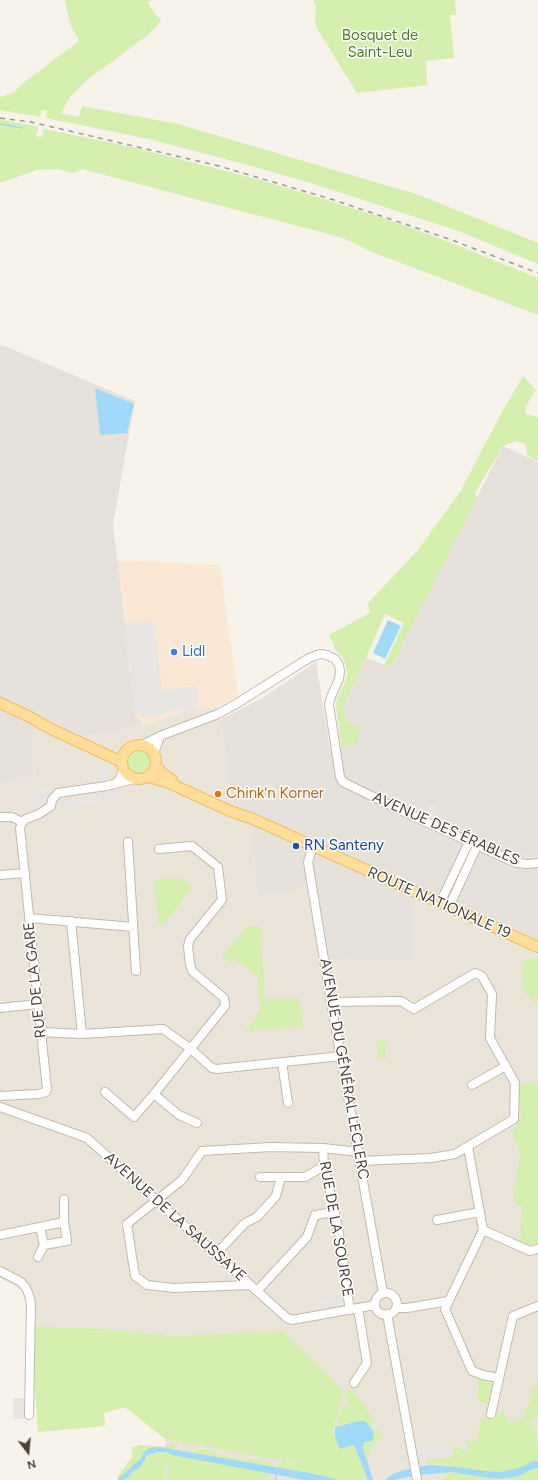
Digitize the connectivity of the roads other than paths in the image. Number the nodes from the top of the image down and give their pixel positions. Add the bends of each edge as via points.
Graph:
1 (0, 703) edge
2 (30, 717) junction
3 (160, 736) junction
4 (142, 745) junction
5 (125, 752) junction
6 (154, 754) junction
7 (122, 766) junction
8 (156, 766) junction
9 (149, 777) junction
10 (134, 779) junction
11 (115, 784) junction
12 (0, 817) edge
13 (253, 819) junction
14 (22, 822) junction
15 (128, 842) dead end
16 (469, 842) junction
17 (313, 846) junction
18 (477, 846) junction
19 (159, 849) dead end
20 (538, 863) edge
21 (25, 874) junction
22 (0, 875) edge
23 (445, 905) junction
24 (29, 918) junction
25 (71, 921) junction
26 (133, 927) junction
27 (538, 948) edge
28 (136, 971) dead end
29 (331, 1002) junction
30 (38, 1004) junction
31 (0, 1008) edge
32 (41, 1032) junction
33 (82, 1034) junction
34 (191, 1049) junction
35 (341, 1056) junction
36 (282, 1062) junction
37 (506, 1066) junction
38 (472, 1086) dead end
39 (105, 1092) dead end
40 (154, 1094) junction
41 (0, 1096) edge
42 (288, 1103) dead end
43 (0, 1107) edge
44 (196, 1123) dead end
45 (468, 1147) junction
46 (323, 1148) junction
47 (359, 1152) junction
48 (360, 1162) junction
49 (324, 1166) junction
50 (260, 1177) dead end
51 (281, 1177) junction
52 (64, 1198) dead end
53 (157, 1200) junction
54 (335, 1212) junction
55 (480, 1212) junction
56 (437, 1220) dead end
57 (64, 1222) junction
58 (40, 1227) junction
59 (483, 1230) junction
60 (0, 1235) edge
61 (44, 1245) junction
62 (538, 1250) edge
63 (216, 1254) junction
64 (38, 1257) dead end
65 (0, 1271) edge
66 (250, 1285) junction
67 (257, 1292) junction
68 (383, 1293) junction
69 (448, 1301) junction
70 (375, 1305) junction
71 (538, 1306) edge
72 (396, 1308) junction
73 (354, 1309) junction
74 (387, 1314) junction
75 (499, 1378) junction
76 (354, 1383) dead end
77 (492, 1414) dead end
78 (29, 1415) dead end
79 (416, 1479) edge

1 - 2 main road
2 - 5 main road via 106,750
2 - 7 main road
3 - 4 street, AVENUE DES ÉRABLES
3 - 6 street
3 - 16 street, AVENUE DES ÉRABLES via 236,704 309,658 320,654 327,655 335,659 340,671 329,704 340,777 344,782
4 - 5 main road via 135,745
4 - 6 main road
5 - 7 main road
6 - 8 main road
7 - 10 main road via 127,775
7 - 11 street via 120,778
8 - 9 main road
8 - 13 main road, ROUTE NATIONALE 19 via 170,779 234,807
9 - 10 main road
9 - 13 main road, ROUTE NATIONALE 19 via 169,782
10 - 11 street
11 - 14 street via 58,793 51,806
12 - 14 street via 12,817
13 - 17 main road, ROUTE NATIONALE 19
14 - 21 street, RUE DE LA GARE via 20,828
15 - 26 street
16 - 18 street, AVENUE DES ÉRABLES
16 - 23 street
17 - 23 main road, ROUTE NATIONALE 19
17 - 29 street, AVENUE DU GÉNÉRAL LECLERC via 308,862
18 - 20 street, AVENUE DES ÉRABLES via 516,863
18 - 23 street
19 - 34 street via 192,846 218,867 222,900 190,939 188,946 192,971 224,998 225,1006
21 - 22 street
21 - 24 street, RUE DE LA GARE
23 - 27 main road, ROUTE NATIONALE 19
24 - 25 street
24 - 30 street, RUE DE LA GARE
25 - 26 street
25 - 33 street
26 - 28 street
29 - 35 street, AVENUE DU GÉNÉRAL LECLERC
29 - 37 street via 401,1001 414,1009 475,973 482,976 492,994 490,1038
30 - 31 street
30 - 32 street, RUE DE LA GARE
32 - 33 street
32 - 41 street, RUE DE LA GARE via 46,1092
33 - 34 street via 163,1029
34 - 36 street via 212,1068 217,1069
34 - 40 street
35 - 36 street
35 - 47 street, AVENUE DU GÉNÉRAL LECLERC
36 - 42 street
37 - 38 street
37 - 45 street via 515,1083 514,1119
39 - 40 street via 134,1117
40 - 44 street via 179,1115
43 - 53 street, AVENUE DE LA SAUSSAYE via 88,1138
45 - 48 street via 455,1154 431,1158
45 - 55 street
46 - 47 street
46 - 49 street, RUE DE LA SOURCE
46 - 53 street via 271,1147 202,1151 182,1180
47 - 48 street, AVENUE DU GÉNÉRAL LECLERC
48 - 68 street, AVENUE DU GÉNÉRAL LECLERC
49 - 51 street via 305,1177
49 - 54 street, RUE DE LA SOURCE
50 - 51 street
51 - 63 street via 276,1196 257,1217 245,1223
52 - 57 street
53 - 63 street, AVENUE DE LA SAUSSAYE
53 - 66 street via 127,1224 135,1276 147,1285 174,1288
54 - 67 street via 315,1215 306,1237
54 - 73 street, RUE DE LA SOURCE via 346,1286
55 - 56 street
55 - 59 street
57 - 58 street
57 - 61 street via 67,1241
58 - 60 street
58 - 61 street
59 - 62 street via 530,1251
59 - 69 street
61 - 64 street
63 - 66 street, AVENUE DE LA SAUSSAYE
65 - 78 street via 21,1282 26,1288 31,1304
66 - 67 street, AVENUE DE LA SAUSSAYE
67 - 73 street, AVENUE DE LA SAUSSAYE via 292,1320
68 - 70 street via 377,1298
68 - 72 street via 393,1295
69 - 72 street
69 - 75 street via 445,1309 472,1370
70 - 73 street
70 - 74 street via 380,1313
71 - 75 street via 513,1316
72 - 74 street
73 - 76 street, RUE DE LA SOURCE via 367,1363
74 - 79 street
75 - 77 street

